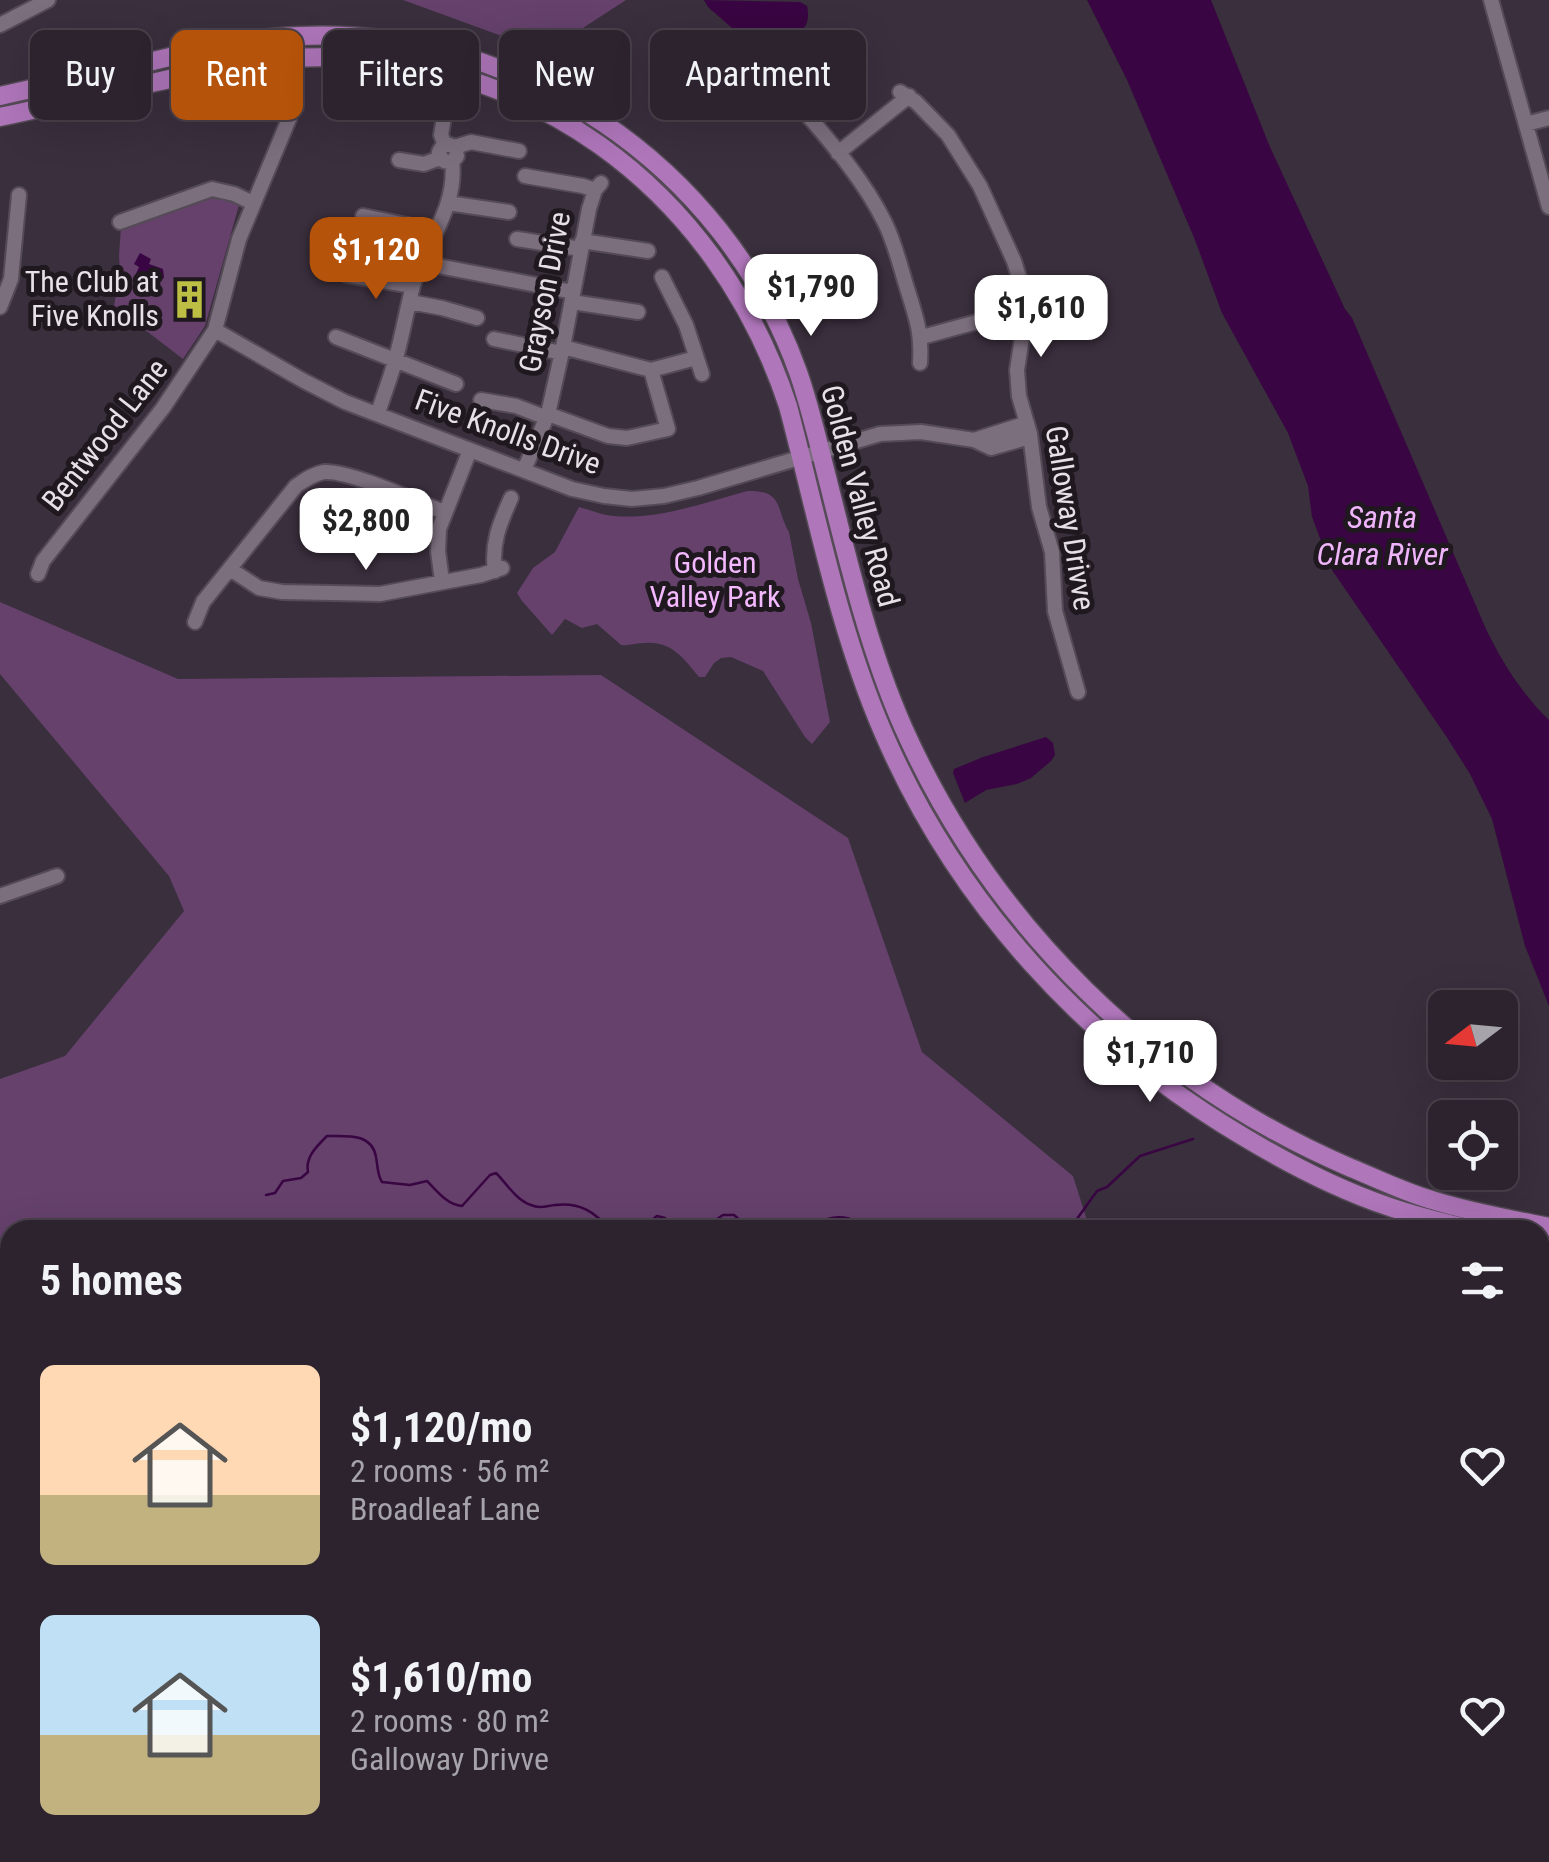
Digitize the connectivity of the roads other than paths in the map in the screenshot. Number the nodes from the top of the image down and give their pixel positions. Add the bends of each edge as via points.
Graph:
1 (48, 0) edge
2 (1492, 0) edge
3 (0, 25) edge
4 (0, 96) edge
5 (0, 117) edge
6 (1549, 118) edge
7 (289, 120) edge
8 (444, 120) edge
9 (811, 120) edge
10 (1526, 124) junction
11 (519, 151) dead end
12 (448, 153) junction
13 (838, 154) junction
14 (399, 160) dead end
15 (525, 176) dead end
16 (19, 195) dead end
17 (253, 203) junction
18 (448, 203) junction
19 (1549, 207) edge
20 (509, 212) dead end
21 (363, 216) dead end
22 (120, 222) dead end
23 (516, 239) dead end
24 (582, 245) junction
25 (426, 250) junction
26 (648, 251) dead end
27 (347, 275) dead end
28 (662, 276) dead end
29 (413, 286) junction
30 (572, 297) junction
31 (410, 302) junction
32 (0, 307) edge
33 (1024, 309) junction
34 (638, 312) dead end
35 (477, 318) dead end
36 (215, 330) junction
37 (336, 337) dead end
38 (922, 337) junction
39 (494, 339) dead end
40 (563, 350) junction
41 (696, 358) junction
42 (396, 360) junction
43 (920, 363) dead end
44 (651, 370) junction
45 (702, 374) dead end
46 (456, 384) dead end
47 (481, 400) dead end
48 (378, 414) junction
49 (547, 416) junction
50 (1029, 430) junction
51 (470, 450) junction
52 (820, 451) junction
53 (801, 456) junction
54 (524, 470) junction
55 (511, 498) dead end
56 (444, 512) junction
57 (230, 569) junction
58 (38, 574) dead end
59 (442, 582) junction
60 (195, 622) dead end
61 (1078, 692) dead end
62 (57, 876) dead end
63 (0, 896) edge
64 (1353, 1192) junction
65 (1423, 1197) junction
66 (1475, 1220) edge

1 - 3 street
2 - 10 street
4 - 52 main road, Golden Valley Road via 227,44 298,36 416,44 511,72 622,134 712,220 778,325
5 - 53 main road, Golden Valley Road via 216,68 310,57 418,66 522,100 634,171 710,252 766,346
6 - 10 street
7 - 17 street, Bentwood Lane
8 - 12 street
9 - 13 street
10 - 19 street
11 - 12 street via 471,142
12 - 14 street via 424,164
12 - 18 street
13 - 33 street, Galloway Drivve via 905,94 948,135 980,186 1014,261
13 - 38 street via 884,222
15 - 24 street, Grayson Drive via 598,186
16 - 32 street via 11,278
17 - 22 street via 212,189
17 - 36 street, Bentwood Lane
18 - 20 street
18 - 25 street
21 - 25 street via 412,226
23 - 24 street
24 - 26 street
24 - 30 street, Grayson Drive
25 - 29 street
25 - 30 street via 438,266
27 - 29 street
28 - 41 street
29 - 31 street
30 - 34 street
30 - 40 street, Grayson Drive
31 - 35 street
31 - 42 street
33 - 38 street
33 - 50 street, Galloway Drivve via 1017,370
36 - 48 street, Five Knolls Drive via 304,382
36 - 58 street, Bentwood Lane
37 - 42 street
38 - 43 street
39 - 40 street
40 - 44 street
40 - 49 street, Grayson Drive
41 - 44 street
41 - 45 street
42 - 46 street
42 - 48 street
44 - 49 street via 668,429 627,438
47 - 49 street
48 - 51 street, Five Knolls Drive
49 - 54 street, Grayson Drive
50 - 52 street, Five Knolls Drive via 991,448 902,432
50 - 61 street, Galloway Drivve via 1052,552 1055,611
51 - 54 street, Five Knolls Drive
51 - 56 street
52 - 53 street, Five Knolls Drive
52 - 65 main road, Golden Valley Road via 863,615 902,724 951,819 1015,912 1086,991 1174,1067 1290,1140
53 - 54 street, Five Knolls Drive via 686,492 632,499 572,489
53 - 64 main road, Golden Valley Road via 838,601 883,732 944,848 986,908 1069,1004 1162,1084 1280,1158
55 - 59 street via 494,542 499,569
56 - 57 street via 344,474 312,475
56 - 59 street
57 - 59 street via 259,588 282,592 380,594
57 - 60 street
62 - 63 street
64 - 65 main road via 1360,1186 1401,1199
64 - 66 main road, Golden Valley Road via 1385,1206
65 - 66 main road, Golden Valley Road

